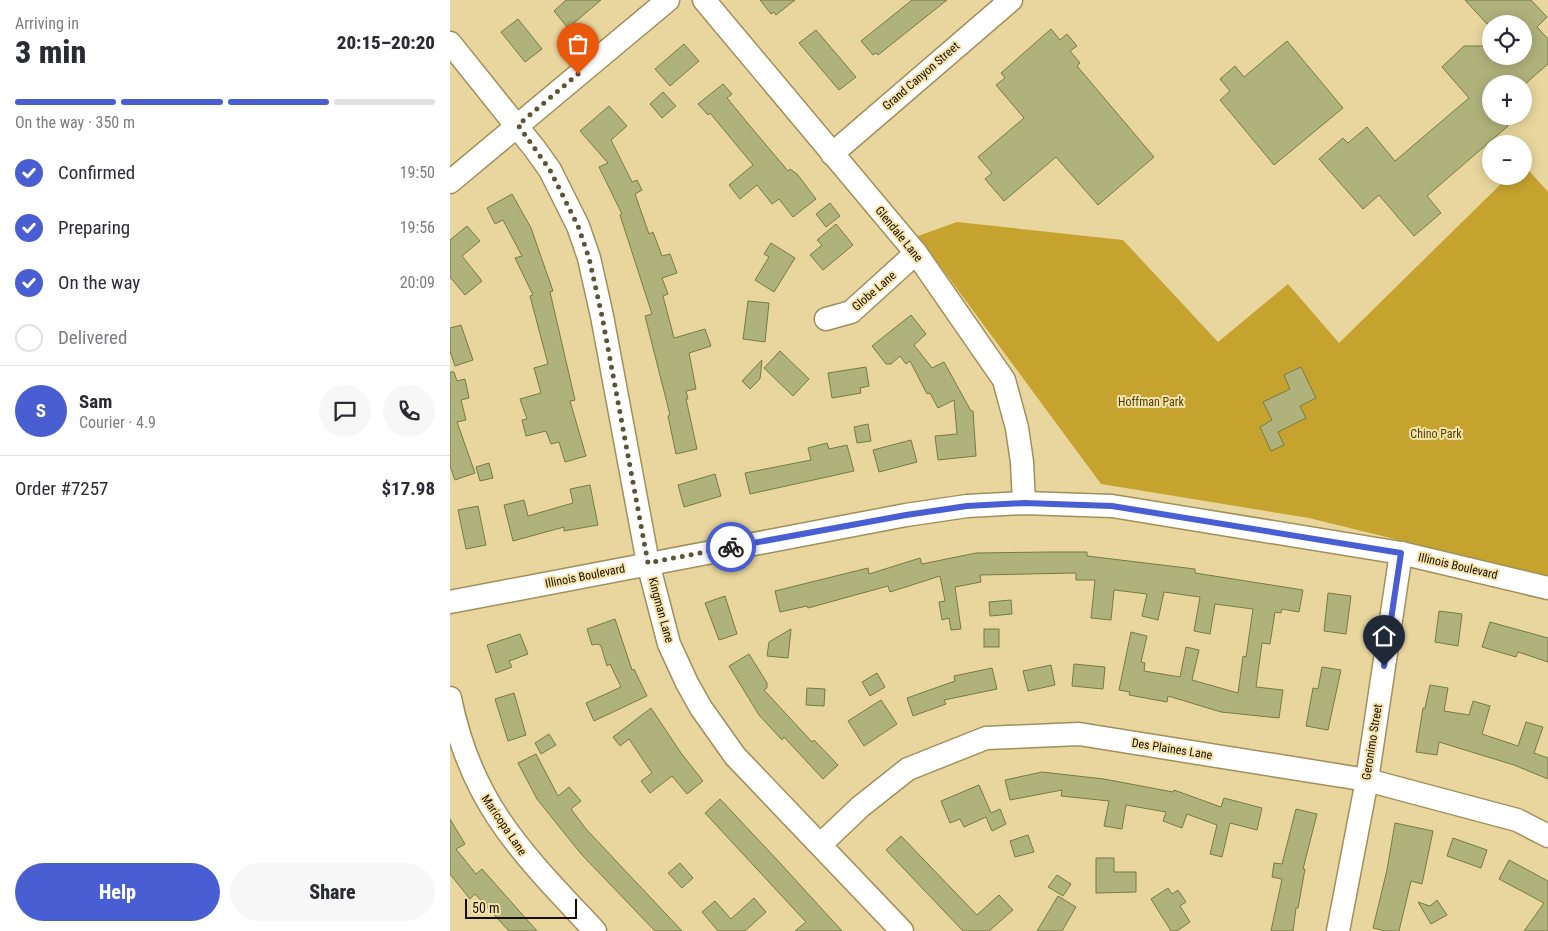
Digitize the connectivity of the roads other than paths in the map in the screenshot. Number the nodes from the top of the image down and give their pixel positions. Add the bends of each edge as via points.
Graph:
1 (668, 0) edge
2 (704, 0) edge
3 (1011, 0) edge
4 (450, 43) edge
5 (518, 125) junction
6 (832, 154) junction
7 (450, 182) edge
8 (916, 253) junction
9 (826, 319) dead end
10 (1024, 503) junction
11 (1401, 553) junction
12 (648, 563) junction
13 (1548, 588) edge
14 (450, 602) edge
15 (450, 698) edge
16 (1367, 780) junction
17 (1548, 836) edge
18 (820, 845) junction
19 (595, 931) edge
20 (902, 931) edge
21 (1338, 931) edge

1 - 5 street
2 - 6 street, Glendale Lane
3 - 6 street, Grand Canyon Street
4 - 5 street, Kingman Lane
5 - 7 street
5 - 12 street, Kingman Lane via 550,170 578,226 589,258
6 - 8 street, Glendale Lane
8 - 9 street, Globe Lane via 851,312
8 - 10 street, Glendale Lane via 1004,380 1022,462
10 - 11 street, Illinois Boulevard via 1112,506
10 - 12 street, Illinois Boulevard via 967,506 906,515
11 - 13 street, Illinois Boulevard
11 - 16 street, Geronimo Street
12 - 14 street, Illinois Boulevard
12 - 18 street, Kingman Lane via 669,644 700,708 735,756
15 - 19 street, Maricopa Lane via 473,771 494,815 526,858
16 - 17 street, Des Plaines Lane via 1516,820
16 - 18 street, Des Plaines Lane via 1079,734 986,738 908,769 860,806
16 - 21 street, Geronimo Street
18 - 20 street, Kingman Lane

